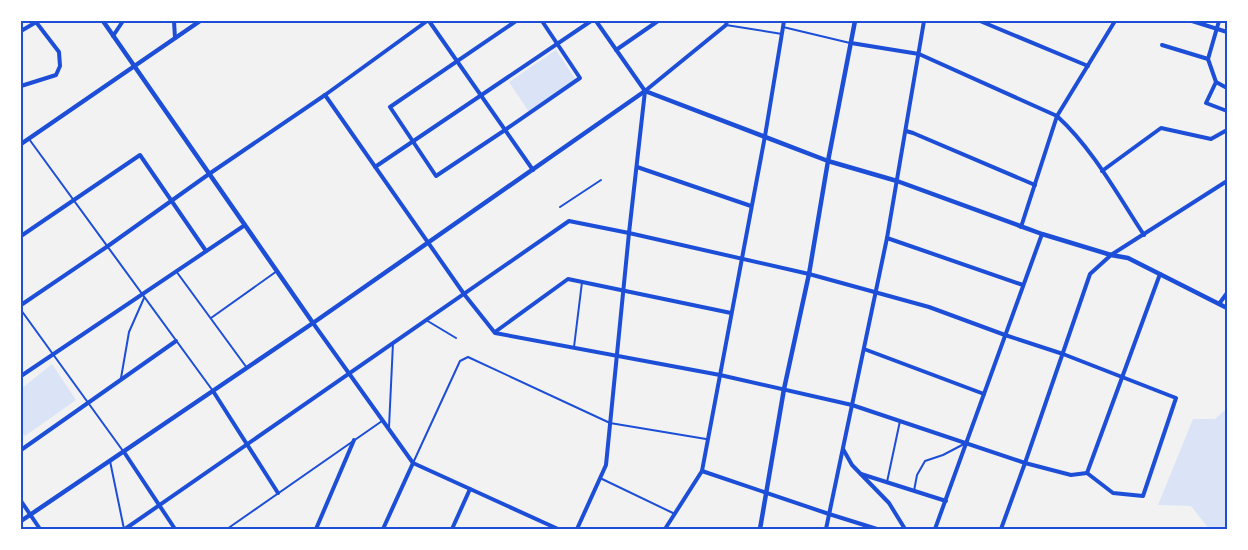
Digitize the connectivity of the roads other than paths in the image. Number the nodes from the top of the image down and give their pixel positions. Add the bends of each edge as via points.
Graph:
1 (103, 21) edge
2 (123, 21) edge
3 (174, 21) edge
4 (200, 21) edge
5 (428, 21) edge
6 (516, 21) edge
7 (542, 21) edge
8 (593, 21) edge
9 (658, 21) edge
10 (784, 21) edge
11 (855, 21) edge
12 (924, 21) edge
13 (980, 21) edge
14 (1115, 21) edge
15 (1192, 21) edge
16 (1219, 21) edge
17 (37, 22) edge
18 (726, 23) edge
19 (783, 27) junction
20 (1217, 29) junction
21 (21, 31) edge
22 (1227, 32) edge
23 (782, 34) junction
24 (113, 36) junction
25 (175, 38) junction
26 (558, 43) junction
27 (851, 43) junction
28 (1162, 45) dead end
29 (616, 50) junction
30 (919, 54) junction
31 (1208, 59) junction
32 (457, 61) junction
33 (1088, 66) junction
34 (134, 67) junction
35 (1216, 82) junction
36 (21, 86) edge
37 (1227, 88) edge
38 (645, 91) junction
39 (325, 95) junction
40 (481, 95) junction
41 (1227, 111) edge
42 (1058, 116) junction
43 (505, 130) junction
44 (1227, 130) edge
45 (906, 131) junction
46 (765, 136) junction
47 (29, 139) junction
48 (413, 141) junction
49 (21, 144) edge
50 (828, 161) junction
51 (375, 167) junction
52 (637, 167) junction
53 (533, 170) junction
54 (1102, 171) junction
55 (209, 174) junction
56 (601, 180) dead end
57 (897, 181) junction
58 (1227, 181) edge
59 (1035, 185) junction
60 (75, 200) junction
61 (172, 200) junction
62 (751, 206) junction
63 (560, 207) dead end
64 (245, 225) junction
65 (1021, 227) junction
66 (629, 232) junction
67 (1041, 234) junction
68 (1143, 235) junction
69 (21, 236) edge
70 (887, 238) junction
71 (429, 243) junction
72 (108, 246) junction
73 (206, 251) junction
74 (1111, 255) junction
75 (741, 259) junction
76 (176, 271) junction
77 (277, 272) junction
78 (808, 274) junction
79 (1160, 274) junction
80 (582, 282) junction
81 (1023, 285) junction
82 (623, 291) junction
83 (877, 292) junction
84 (1227, 293) edge
85 (464, 294) junction
86 (142, 296) junction
87 (1219, 304) junction
88 (21, 305) edge
89 (1227, 308) edge
90 (21, 310) edge
91 (731, 313) junction
92 (211, 319) junction
93 (426, 320) junction
94 (313, 323) junction
95 (495, 333) junction
96 (1005, 335) junction
97 (456, 338) dead end
98 (177, 341) junction
99 (393, 343) junction
100 (574, 348) junction
101 (864, 349) junction
102 (53, 354) junction
103 (1063, 354) junction
104 (616, 356) junction
105 (247, 368) junction
106 (349, 373) junction
107 (720, 375) junction
108 (21, 376) edge
109 (1123, 376) junction
110 (120, 381) junction
111 (784, 389) junction
112 (213, 391) junction
113 (984, 394) junction
114 (88, 403) junction
115 (852, 405) junction
116 (382, 420) junction
117 (900, 420) junction
118 (610, 423) junction
119 (389, 430) junction
120 (708, 439) junction
121 (354, 440) junction
122 (966, 443) junction
123 (247, 444) junction
124 (843, 449) junction
125 (21, 450) edge
126 (124, 452) junction
127 (110, 461) junction
128 (413, 463) junction
129 (1025, 464) junction
130 (702, 471) junction
131 (1087, 473) junction
132 (860, 474) junction
133 (600, 478) junction
134 (886, 482) junction
135 (470, 489) junction
136 (914, 491) junction
137 (278, 493) junction
138 (767, 493) junction
139 (21, 501) edge
140 (946, 501) junction
141 (159, 505) junction
142 (675, 514) junction
143 (829, 514) junction
144 (30, 515) junction
145 (21, 521) edge
146 (40, 529) edge
147 (124, 529) edge
148 (175, 529) edge
149 (227, 529) edge
150 (316, 529) edge
151 (383, 529) edge
152 (452, 529) edge
153 (558, 529) edge
154 (577, 529) edge
155 (665, 529) edge
156 (760, 529) edge
157 (826, 529) edge
158 (878, 529) edge
159 (905, 529) edge
160 (935, 529) edge
161 (1001, 529) edge

1 - 24 street
2 - 24 street
3 - 25 street
4 - 25 street
5 - 32 street
5 - 39 street
6 - 32 street
7 - 26 street
8 - 26 street
8 - 29 street
9 - 29 street
10 - 19 street
11 - 27 street
12 - 30 street
13 - 33 street
14 - 33 street
15 - 20 street
16 - 20 street
17 - 21 street
17 - 36 street via 59,52 60,66 56,75
18 - 23 lane
18 - 38 street
19 - 23 street
19 - 27 lane
20 - 22 street
20 - 31 street
23 - 46 street
24 - 34 street
25 - 34 street
26 - 40 street
26 - 43 street via 580,78
27 - 30 street
27 - 50 street
28 - 31 street
29 - 38 street
30 - 42 street
30 - 45 street
31 - 35 street
32 - 40 street
32 - 48 street via 390,107
33 - 42 street
34 - 47 street
34 - 55 street
35 - 37 street
35 - 41 street via 1206,103
38 - 46 street
38 - 52 street
38 - 53 street
39 - 51 street
39 - 55 street
40 - 43 street
40 - 48 street
42 - 54 street
42 - 59 street
43 - 48 street via 436,176
43 - 53 street
44 - 54 street via 1211,139 1161,128
45 - 57 street
45 - 59 street
46 - 50 street
46 - 62 street
47 - 49 street
47 - 60 lane
48 - 51 street
50 - 57 street
50 - 78 street
51 - 71 street
52 - 62 street
52 - 66 street
53 - 71 street
54 - 68 street
55 - 61 street
55 - 64 street
56 - 63 lane
57 - 65 street
57 - 70 street
58 - 68 street
59 - 65 street
60 - 61 street via 140,155
60 - 69 street
60 - 72 lane
61 - 72 street
61 - 73 street
62 - 75 street
64 - 73 street
64 - 77 street
65 - 67 street
66 - 75 street
66 - 82 street
66 - 85 street via 569,221
67 - 74 street
67 - 81 street
68 - 74 street
70 - 81 street
70 - 83 street
71 - 85 street
71 - 94 street
72 - 86 lane
72 - 88 street
73 - 76 street
74 - 79 street via 1128,258
74 - 103 street via 1090,274
75 - 78 street
75 - 91 street
76 - 86 street
76 - 92 lane
77 - 92 lane
77 - 94 street
78 - 83 street
78 - 111 street
79 - 87 street
79 - 109 street
80 - 82 street
80 - 95 street via 567,279
80 - 100 lane
81 - 96 street
82 - 91 street
82 - 104 street
83 - 96 street
83 - 101 street
84 - 87 street
85 - 93 street
85 - 95 street
86 - 98 lane
86 - 102 street
86 - 110 lane via 129,332
87 - 89 street
90 - 102 lane
91 - 107 street
92 - 105 lane
93 - 97 lane
93 - 99 street
94 - 105 street
94 - 106 street
95 - 100 street
96 - 103 street
96 - 113 street
98 - 110 street
98 - 112 lane
99 - 106 street
99 - 119 lane
100 - 104 street
101 - 113 street
101 - 115 street
102 - 108 street
102 - 114 lane
103 - 109 street
103 - 129 street
104 - 107 street
104 - 118 street
105 - 112 street
106 - 116 street
106 - 123 street
107 - 111 street
107 - 120 street
109 - 131 street
109 - 131 street via 1176,398 1143,496 1113,493
110 - 114 street
111 - 115 street
111 - 138 street
112 - 123 street
112 - 126 street
113 - 122 street
114 - 125 street
114 - 126 lane
115 - 117 street
115 - 124 street
116 - 119 street
116 - 121 lane
117 - 122 street
117 - 134 lane
118 - 120 lane
118 - 128 lane via 468,357 460,361
118 - 133 street via 606,465
119 - 128 street
120 - 130 street
121 - 137 lane
121 - 150 street
122 - 129 street
122 - 136 lane via 925,461
122 - 140 street
123 - 137 street
123 - 141 street
124 - 132 street
124 - 143 street
126 - 127 street
126 - 141 street
127 - 144 street
127 - 147 lane
128 - 135 street
128 - 151 street
129 - 131 street via 1071,475
129 - 161 street
130 - 138 street
130 - 142 street
132 - 134 street
132 - 159 street via 889,503
133 - 142 lane
133 - 154 street
134 - 136 street
135 - 152 street
135 - 153 street
136 - 140 street
137 - 149 lane
138 - 143 street
138 - 156 street
139 - 144 street
140 - 160 street
141 - 147 street
141 - 148 street
142 - 155 street
143 - 157 street
143 - 158 street
144 - 145 street
144 - 146 street

